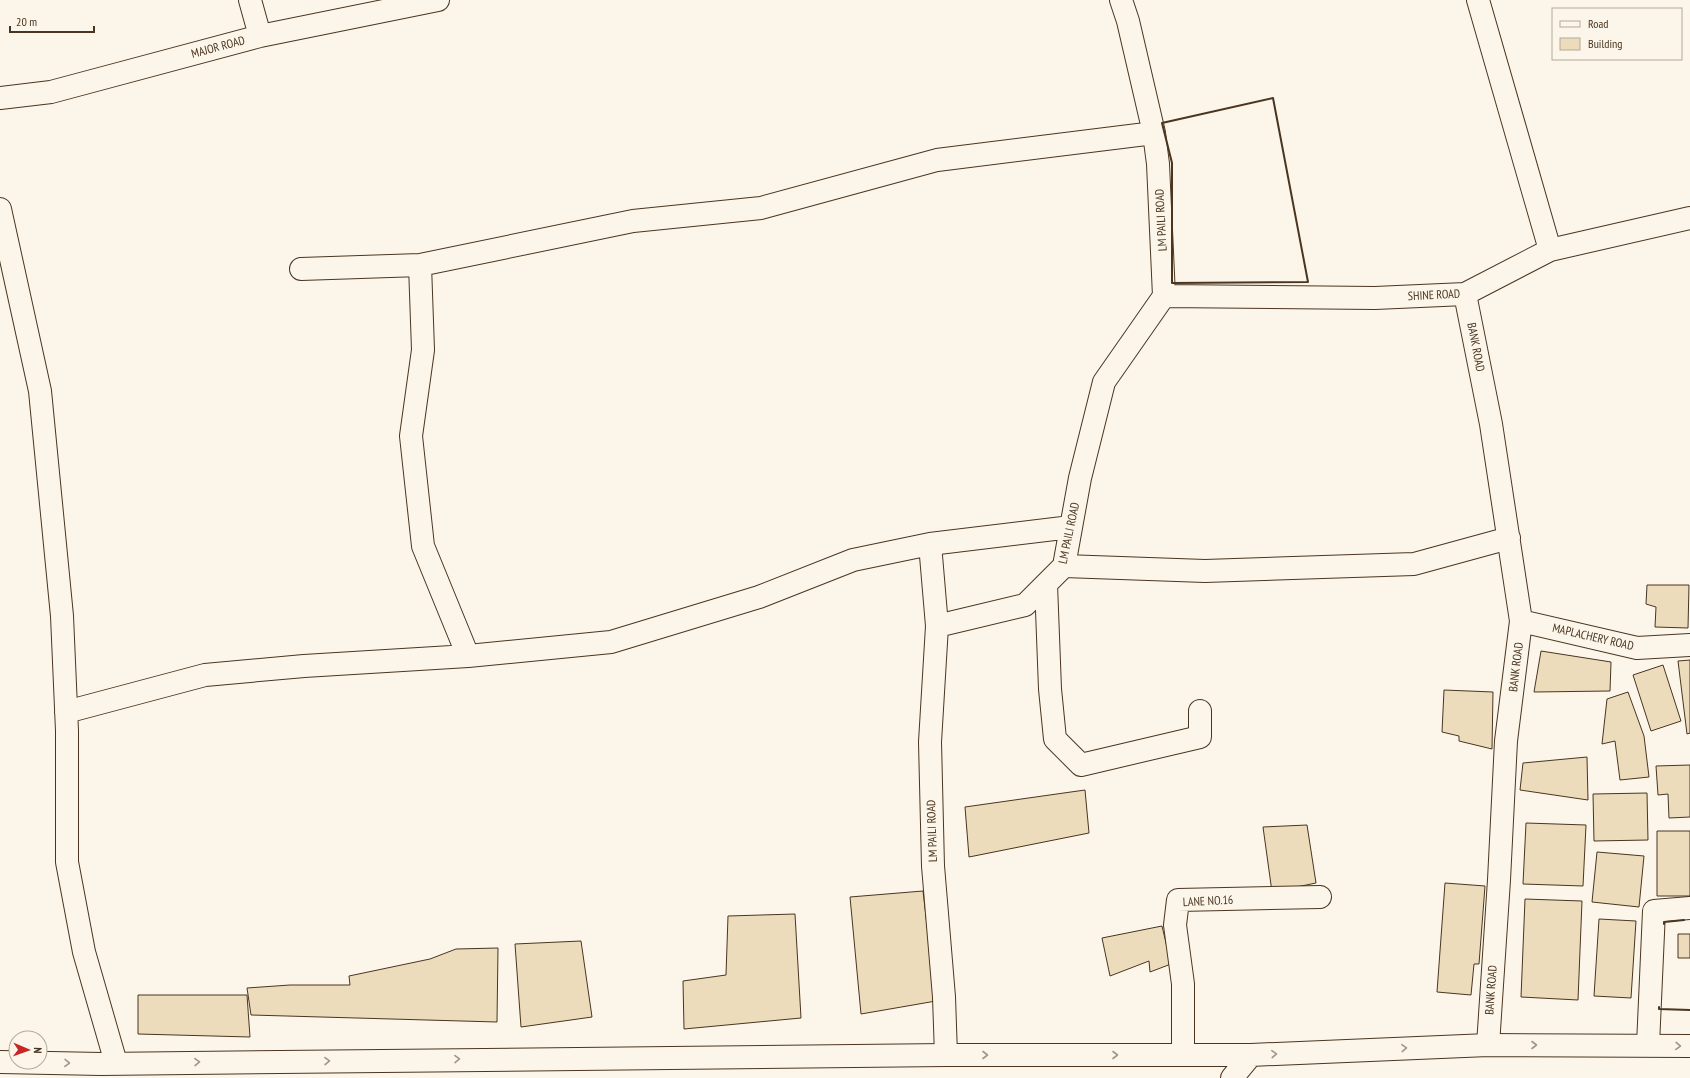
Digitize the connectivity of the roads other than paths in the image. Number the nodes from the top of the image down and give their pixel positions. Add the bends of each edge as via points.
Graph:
1 (250, 0) edge
2 (438, 0) edge
3 (1121, 0) edge
4 (1478, 0) edge
5 (260, 36) junction
6 (0, 98) edge
7 (1154, 133) junction
8 (0, 209) edge
9 (1690, 218) edge
10 (1550, 250) junction
11 (420, 265) junction
12 (301, 269) dead end
13 (1465, 294) junction
14 (1164, 296) junction
15 (1071, 526) junction
16 (1509, 538) junction
17 (930, 544) junction
18 (1064, 566) junction
19 (1046, 584) junction
20 (1521, 621) junction
21 (937, 626) junction
22 (1690, 646) edge
23 (468, 656) junction
24 (1200, 711) dead end
25 (66, 712) junction
26 (1320, 897) dead end
27 (1690, 908) edge
28 (1488, 1045) junction
29 (1648, 1045) junction
30 (1690, 1046) edge
31 (946, 1055) junction
32 (1183, 1055) junction
33 (1251, 1055) junction
34 (0, 1062) edge
35 (116, 1063) junction
36 (1232, 1078) edge

1 - 5 main road
2 - 5 main road, MAJOR ROAD
3 - 7 main road, LM PAILI ROAD
4 - 10 main road
5 - 6 main road, MAJOR ROAD via 51,92
7 - 11 main road via 937,160 761,208 633,221
7 - 14 main road, LM PAILI ROAD via 1158,164
8 - 25 main road via 40,391 62,616
9 - 10 main road, SHINE ROAD
10 - 13 main road, SHINE ROAD
11 - 12 main road
11 - 23 main road via 423,350 411,436 423,546
13 - 14 main road, SHINE ROAD via 1375,298
13 - 16 main road, BANK ROAD via 1491,424
14 - 15 main road, LM PAILI ROAD via 1104,382
15 - 17 main road
15 - 18 main road, LM PAILI ROAD
16 - 18 main road via 1414,564 1205,571
16 - 20 main road, BANK ROAD
17 - 21 main road
17 - 23 main road via 853,560 759,597 611,642
18 - 19 main road, LM PAILI ROAD
19 - 21 main road, LM PAILI ROAD via 1025,605
19 - 24 main road via 1050,689 1055,739 1081,765 1200,737
20 - 22 main road, MAPLACHERY ROAD via 1638,648
20 - 28 main road, BANK ROAD via 1506,741
21 - 31 main road, LM PAILI ROAD via 930,742 933,866
23 - 25 main road via 206,675
25 - 35 main road via 67,862 84,952
26 - 32 main road, LANE NO.16 via 1178,900 1175,925 1183,984
27 - 29 main road via 1654,911
28 -> 29 main road
33 -> 28 main road
29 -> 30 main road
31 -> 32 main road
35 -> 31 main road
32 - 33 main road
33 - 36 main road
34 -> 35 main road

